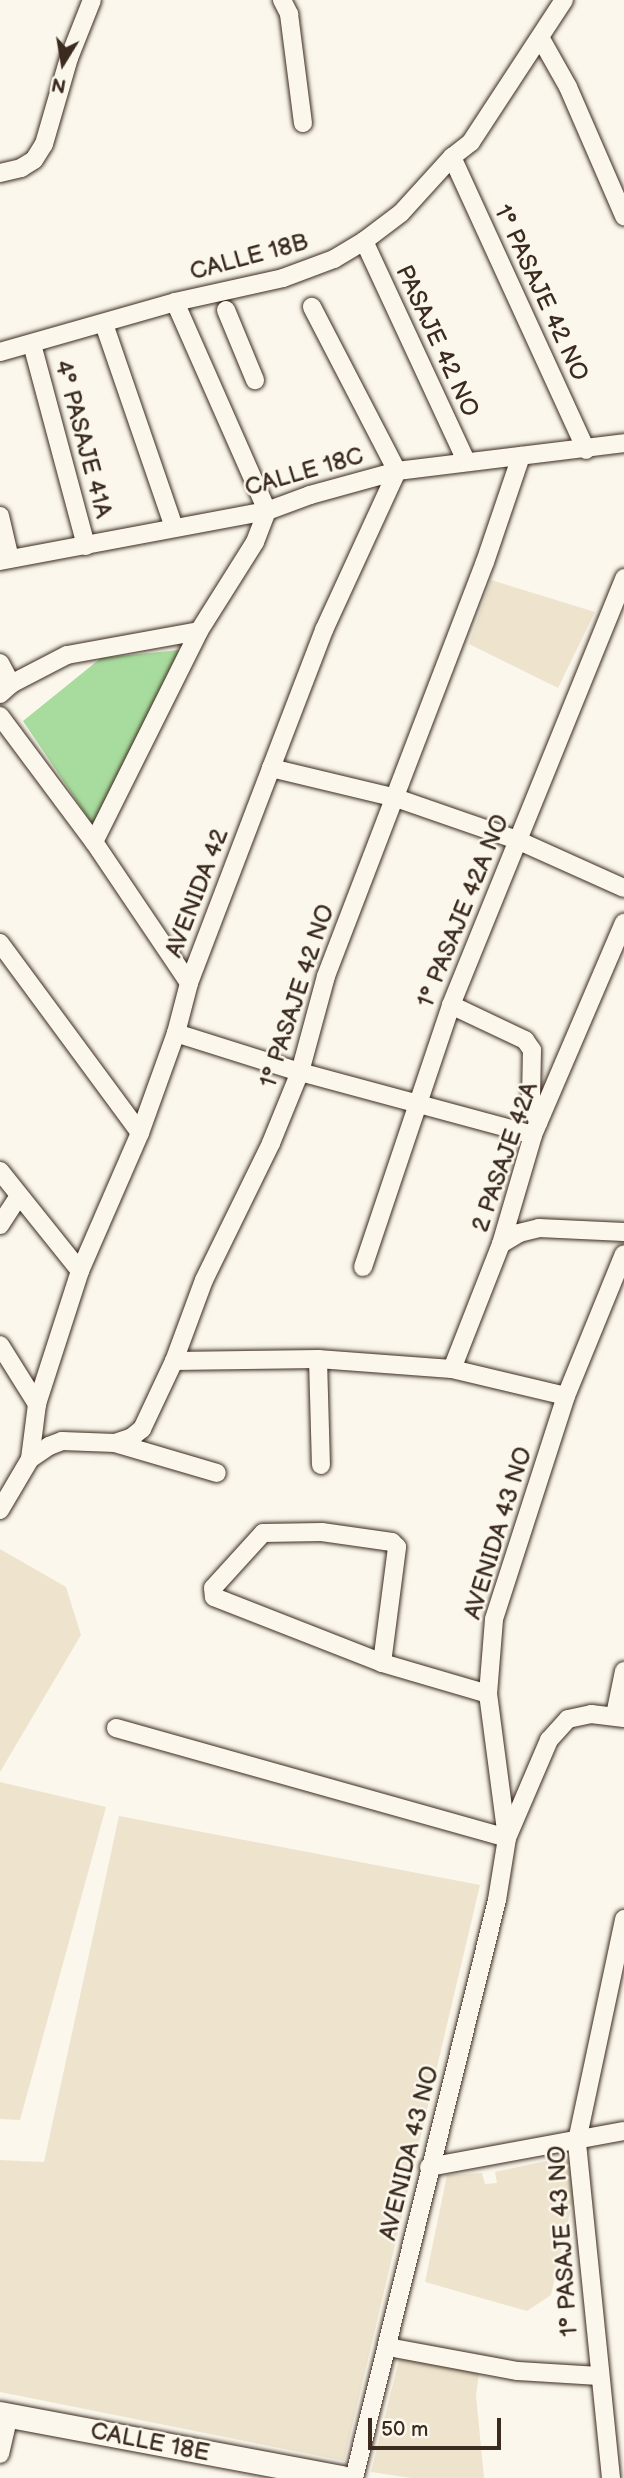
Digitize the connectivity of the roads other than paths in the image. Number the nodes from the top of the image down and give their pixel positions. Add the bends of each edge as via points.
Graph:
1 (92, 0) edge
2 (282, 0) edge
3 (564, 0) edge
4 (541, 38) junction
5 (303, 123) dead end
6 (452, 157) junction
7 (0, 173) edge
8 (624, 216) edge
9 (364, 241) junction
10 (174, 302) junction
11 (312, 307) dead end
12 (226, 310) dead end
13 (104, 324) junction
14 (32, 344) junction
15 (0, 352) edge
16 (255, 380) dead end
17 (624, 443) edge
18 (586, 450) junction
19 (521, 456) junction
20 (466, 461) junction
21 (397, 471) junction
22 (267, 511) junction
23 (0, 516) edge
24 (174, 527) junction
25 (86, 546) junction
26 (5, 560) edge
27 (624, 578) edge
28 (199, 631) junction
29 (0, 663) edge
30 (6, 689) edge
31 (0, 716) edge
32 (271, 768) junction
33 (396, 797) junction
34 (517, 840) junction
35 (94, 842) junction
36 (624, 888) edge
37 (624, 923) edge
38 (0, 943) edge
39 (189, 983) junction
40 (451, 1005) junction
41 (176, 1033) junction
42 (300, 1072) junction
43 (415, 1104) junction
44 (535, 1129) junction
45 (140, 1133) junction
46 (0, 1171) edge
47 (18, 1197) junction
48 (0, 1225) edge
49 (624, 1232) edge
50 (501, 1244) junction
51 (624, 1254) edge
52 (363, 1267) dead end
53 (79, 1272) junction
54 (0, 1345) edge
55 (318, 1359) junction
56 (174, 1361) junction
57 (453, 1369) junction
58 (565, 1396) junction
59 (37, 1404) junction
60 (115, 1444) junction
61 (30, 1459) junction
62 (321, 1465) dead end
63 (217, 1474) dead end
64 (0, 1510) edge
65 (382, 1663) junction
66 (624, 1671) edge
67 (488, 1694) junction
68 (619, 1717) edge
69 (116, 1728) dead end
70 (507, 1838) junction
71 (624, 1919) edge
72 (624, 2131) edge
73 (577, 2141) junction
74 (429, 2167) junction
75 (388, 2347) junction
76 (598, 2376) junction
77 (5, 2415) edge
78 (0, 2454) edge
79 (342, 2478) edge
80 (354, 2478) edge
81 (611, 2478) edge

1 - 7 street via 44,144 34,160
2 - 5 street via 289,13
3 - 4 street, CALLE 18B
4 - 6 street, CALLE 18B via 471,142
4 - 8 street via 568,87
6 - 9 street, CALLE 18B via 401,213
6 - 18 street, 1° PASAJE 42 NO
9 - 10 street, CALLE 18B via 334,259 284,278
9 - 20 street, PASAJE 42 NO
10 - 13 street, CALLE 18B
10 - 22 street
11 - 21 street
12 - 16 street
13 - 14 street, CALLE 18B
13 - 24 street
14 - 15 street, CALLE 18B
14 - 25 street, 4° PASAJE 41A
17 - 18 street, CALLE 18C
18 - 19 street, CALLE 18C
19 - 20 street, CALLE 18C
19 - 33 street, 1° PASAJE 42 NO
20 - 21 street, CALLE 18C
21 - 22 street, CALLE 18C
21 - 32 street, AVENIDA 42 via 324,630
22 - 24 street, CALLE 18C
22 - 28 street via 255,541
23 - 26 street
24 - 25 street, CALLE 18C
25 - 26 street, CALLE 18C
27 - 34 street, 1° PASAJE 42A NO
28 - 30 street via 67,655
28 - 35 street
29 - 30 street
31 - 35 street
32 - 33 street
32 - 39 street, AVENIDA 42
33 - 34 street
33 - 42 street, 1° PASAJE 42 NO via 326,975
34 - 36 street
34 - 40 street, 1° PASAJE 42A NO
35 - 39 street
37 - 44 street, 2 PASAJE 42A
38 - 45 street
39 - 41 street, AVENIDA 42
40 - 43 street, 1° PASAJE 42A NO
40 - 44 street via 525,1040 531,1050
41 - 42 street
41 - 45 street, AVENIDA 42
42 - 43 street
42 - 56 street, 1° PASAJE 42 NO via 271,1143 204,1279
43 - 44 street
43 - 52 street, 1° PASAJE 42A NO
44 - 50 street, 2 PASAJE 42A
45 - 53 street, AVENIDA 42
46 - 47 street
47 - 48 street
47 - 53 street
49 - 50 street via 539,1228
50 - 57 street, 2 PASAJE 42A
51 - 58 street, AVENIDA 43 NO
53 - 59 street, AVENIDA 42
54 - 59 street
55 - 56 street
55 - 57 street
55 - 62 street
56 - 60 street, 1° PASAJE 42 NO via 142,1429
57 - 58 street
58 - 67 street, AVENIDA 43 NO via 494,1619
59 - 61 street, AVENIDA 42
60 - 61 street via 62,1441
60 - 63 street
61 - 64 street, AVENIDA 42
65 - 65 street via 397,1547 393,1542 322,1532 263,1533 213,1588 214,1597
65 - 67 street
66 - 68 street
67 - 70 street, AVENIDA 43 NO
68 - 70 street, AVENIDA 43 NO via 591,1713 568,1719 548,1740
69 - 70 street
70 - 74 street, AVENIDA 43 NO via 497,1900
71 - 73 street, 1° PASAJE 43 NO
72 - 73 street
73 - 74 street
73 - 76 street, 1° PASAJE 43 NO
74 - 75 street, AVENIDA 43 NO
75 - 76 street via 518,2371
75 - 80 street, AVENIDA 43 NO
76 - 81 street, 1° PASAJE 43 NO
77 - 78 street
77 - 79 street, CALLE 18E

